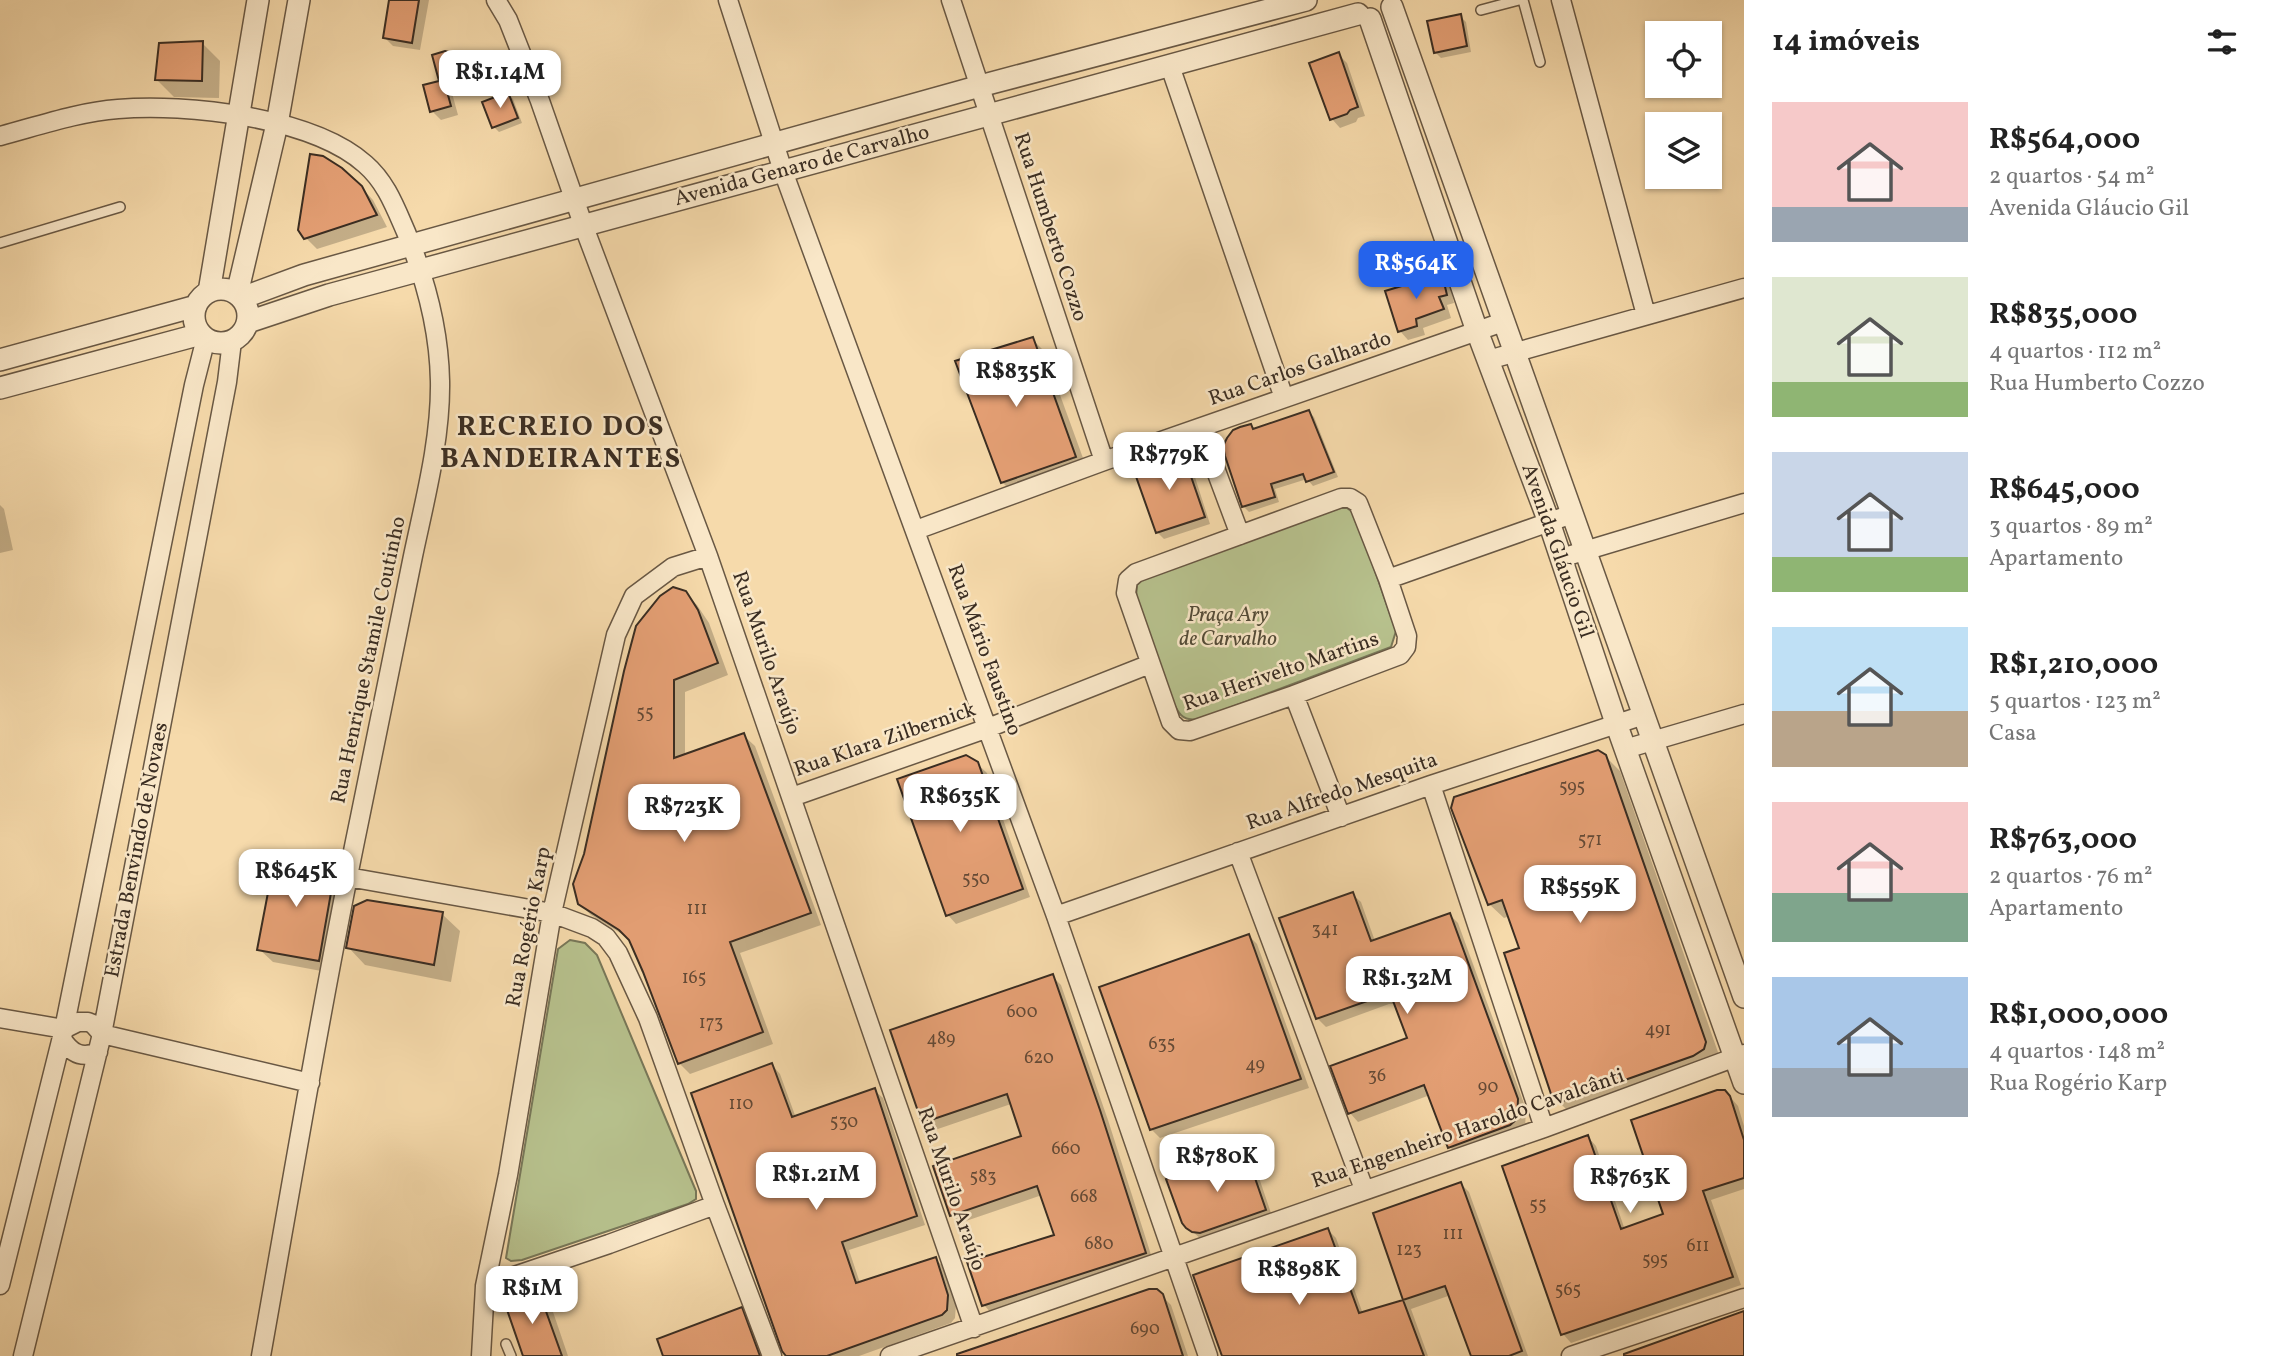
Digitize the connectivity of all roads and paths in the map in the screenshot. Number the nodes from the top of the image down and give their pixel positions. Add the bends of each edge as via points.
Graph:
1 (258, 0) edge
2 (299, 0) edge
3 (496, 0) edge
4 (728, 0) edge
5 (951, 0) edge
6 (1306, 0) edge
7 (1521, 0) edge
8 (1561, 0) edge
9 (1394, 4) edge
10 (1481, 10) dead end
11 (1359, 11) edge
12 (1540, 62) dead end
13 (1170, 66) junction
14 (980, 86) junction
15 (239, 115) junction
16 (989, 115) junction
17 (277, 124) junction
18 (0, 136) edge
19 (774, 144) junction
20 (783, 171) junction
21 (576, 199) junction
22 (120, 207) dead end
23 (584, 226) junction
24 (0, 243) edge
25 (411, 246) junction
26 (421, 270) junction
27 (1744, 288) edge
28 (239, 296) junction
29 (203, 299) junction
30 (1646, 315) junction
31 (248, 322) junction
32 (1503, 323) junction
33 (1477, 331) junction
34 (203, 336) junction
35 (232, 341) junction
36 (1514, 352) junction
37 (0, 360) edge
38 (1488, 360) junction
39 (0, 388) edge
40 (1284, 398) junction
41 (1200, 428) junction
42 (1104, 461) junction
43 (1744, 503) edge
44 (1572, 514) junction
45 (1549, 522) junction
46 (916, 530) junction
47 (1240, 535) junction
48 (1584, 549) junction
49 (708, 556) junction
50 (1561, 558) junction
51 (1388, 579) junction
52 (1150, 664) junction
53 (1294, 695) junction
54 (1744, 714) edge
55 (1644, 715) junction
56 (1616, 723) junction
57 (988, 728) junction
58 (1653, 741) junction
59 (1625, 750) junction
60 (1431, 785) junction
61 (792, 797) junction
62 (1340, 817) junction
63 (1238, 852) junction
64 (348, 877) junction
65 (552, 913) junction
66 (1056, 916) junction
67 (1744, 997) edge
68 (0, 1018) edge
69 (63, 1034) junction
70 (102, 1034) junction
71 (98, 1052) junction
72 (1740, 1056) edge
73 (310, 1083) junction
74 (1744, 1083) edge
75 (1544, 1128) junction
76 (1364, 1189) junction
77 (715, 1205) junction
78 (1175, 1258) junction
79 (0, 1285) edge
80 (485, 1286) junction
81 (1744, 1298) edge
82 (974, 1328) junction
83 (506, 1344) dead end
84 (23, 1356) edge
85 (261, 1356) edge
86 (481, 1356) edge
87 (511, 1356) edge
88 (772, 1356) edge
89 (890, 1356) edge
90 (1208, 1356) edge
91 (1571, 1356) edge

1 - 15 street
2 - 17 street
3 - 21 street, Rua Murilo Araújo via 508,20
4 - 19 street, Rua Mário Faustino
5 - 14 street, Rua Humberto Cozzo
6 - 14 street, Avenida Genaro de Carvalho
7 - 10 lane
7 - 12 lane
8 - 30 street
9 - 11 street, Avenida Genaro de Carvalho via 1383,16
9 - 32 street, Avenida Gláucio Gil
11 - 13 street, Avenida Genaro de Carvalho
11 - 33 street, Avenida Gláucio Gil
13 - 16 street, Avenida Genaro de Carvalho
13 - 40 street
14 - 16 street, Rua Humberto Cozzo
14 - 19 street, Avenida Genaro de Carvalho
15 - 17 street, Rua Henrique Stamile Coutinho
15 - 18 street, Rua Henrique Stamile Coutinho via 115,109
15 - 29 street
16 - 20 street, Avenida Genaro de Carvalho
16 - 42 street, Rua Humberto Cozzo
17 - 25 street, Rua Henrique Stamile Coutinho via 316,136 364,163 392,199
17 - 28 street
19 - 20 street, Rua Mário Faustino
19 - 21 street, Avenida Genaro de Carvalho
20 - 23 street, Avenida Genaro de Carvalho
20 - 46 street, Rua Mário Faustino
21 - 23 street, Rua Murilo Araújo
21 - 25 street, Avenida Genaro de Carvalho
22 - 24 lane
23 - 26 street, Avenida Genaro de Carvalho
23 - 49 street, Rua Murilo Araújo
25 - 26 street, Rua Henrique Stamile Coutinho
25 - 28 street, Avenida Genaro de Carvalho
26 - 31 street, Avenida Genaro de Carvalho
26 - 64 street, Rua Henrique Stamile Coutinho via 438,348 438,412
27 - 30 street
28 - 29 street via 223,289
28 - 31 street via 248,309
29 - 34 street via 196,326
29 - 37 street
30 - 36 street
31 - 35 street
32 - 33 street, Rua Carlos Galhardo
32 - 36 street, Avenida Gláucio Gil
33 - 38 street, Avenida Gláucio Gil
33 - 40 street, Rua Carlos Galhardo
34 - 35 street via 220,343
34 - 39 street
34 - 69 street, Estrada Benvindo de Novaes
35 - 70 street, Estrada Benvindo de Novaes
36 - 38 street
36 - 44 street, Avenida Gláucio Gil
38 - 45 street, Avenida Gláucio Gil
40 - 41 street, Rua Carlos Galhardo
41 - 42 street, Rua Carlos Galhardo
41 - 47 street
42 - 46 street, Rua Carlos Galhardo
43 - 48 street
44 - 45 street
44 - 48 street, Avenida Gláucio Gil
45 - 50 street, Avenida Gláucio Gil
45 - 51 street
46 - 57 street, Rua Mário Faustino
47 - 51 street, Rua Herivelto Martins via 1350,498 1358,503
47 - 52 street, Rua Herivelto Martins via 1136,573 1128,580 1126,593
48 - 50 street
48 - 55 street, Avenida Gláucio Gil
49 - 61 street, Rua Murilo Araújo
49 - 65 street, Rua Rogério Karp via 673,567 634,596 616,635
50 - 56 street, Avenida Gláucio Gil
51 - 53 street, Rua Herivelto Martins via 1407,636 1400,655
52 - 53 street, Rua Herivelto Martins via 1171,722 1179,730 1190,731
52 - 57 street, Rua Klara Zilbernick
53 - 62 street
54 - 58 street
55 - 56 street, Rua Alfredo Mesquita
55 - 58 street, Avenida Gláucio Gil
56 - 59 street, Avenida Gláucio Gil
56 - 60 street, Rua Alfredo Mesquita
57 - 61 street, Rua Klara Zilbernick
57 - 66 street, Rua Mário Faustino
58 - 59 street
58 - 67 street, Avenida Gláucio Gil
59 - 72 street, Avenida Gláucio Gil
60 - 62 street, Rua Alfredo Mesquita
60 - 75 street
61 - 82 street, Rua Murilo Araújo
62 - 63 street, Rua Alfredo Mesquita
63 - 66 street, Rua Alfredo Mesquita
63 - 76 street
64 - 65 street
64 - 73 street, Rua Henrique Stamile Coutinho
65 - 77 street via 592,928 618,953 648,1018
65 - 80 street, Rua Rogério Karp
66 - 78 street, Rua Mário Faustino
68 - 69 street
69 - 70 street via 78,1022 88,1022
69 - 71 street via 72,1052
69 - 79 street, Estrada Benvindo de Novaes
70 - 71 street, Estrada Benvindo de Novaes
70 - 73 street
71 - 84 street, Estrada Benvindo de Novaes
72 - 74 street, Avenida Gláucio Gil
72 - 75 street, Rua Engenheiro Haroldo Cavalcânti
73 - 85 street, Rua Henrique Stamile Coutinho
75 - 76 street, Rua Engenheiro Haroldo Cavalcânti
76 - 78 street, Rua Engenheiro Haroldo Cavalcânti
77 - 80 street
77 - 88 street
78 - 82 street, Rua Engenheiro Haroldo Cavalcânti
78 - 90 street, Rua Mário Faustino
80 - 86 street, Rua Rogério Karp
81 - 91 street
82 - 89 street, Rua Engenheiro Haroldo Cavalcânti
83 - 87 lane

